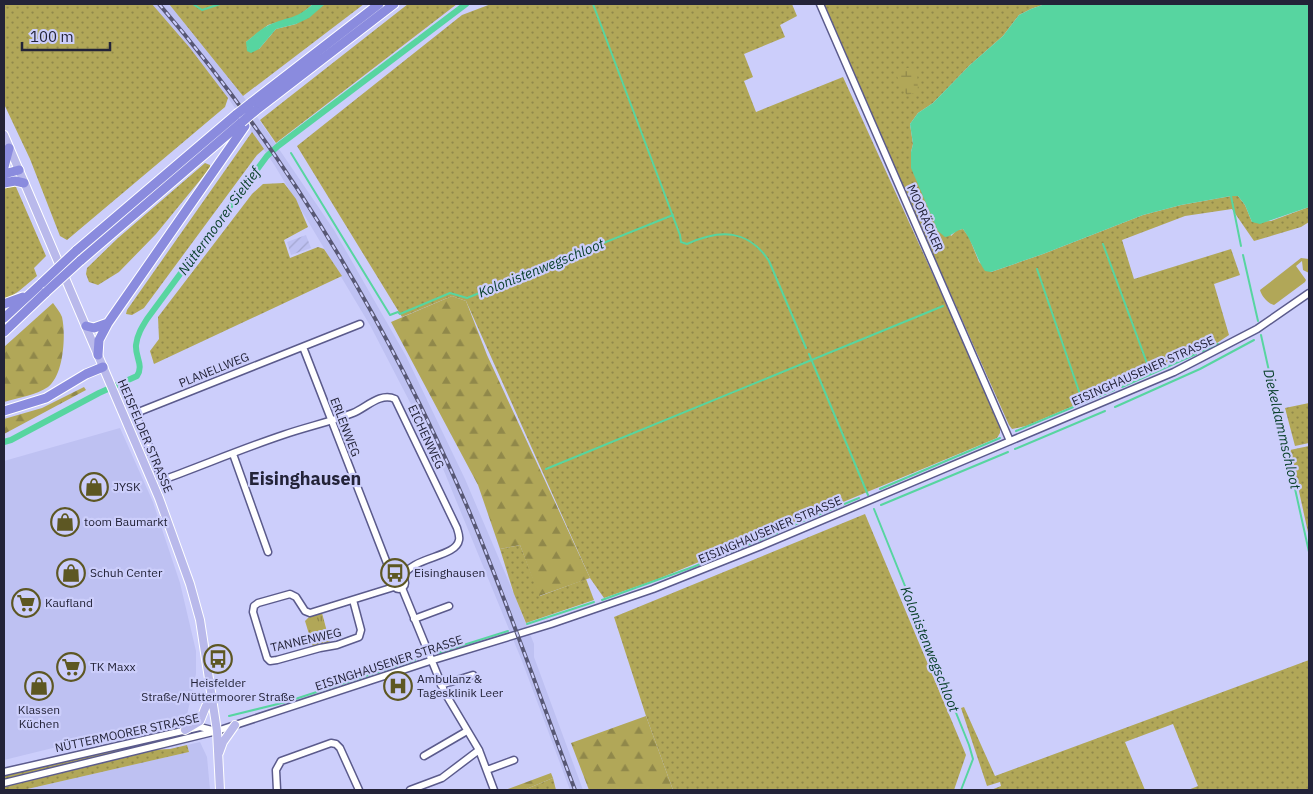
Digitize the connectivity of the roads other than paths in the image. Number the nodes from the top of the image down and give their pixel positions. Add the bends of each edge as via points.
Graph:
1 (379, 4) edge
2 (394, 4) edge
3 (820, 4) edge
4 (246, 116) junction
5 (4, 135) edge
6 (9, 148) junction
7 (4, 166) edge
8 (19, 170) junction
9 (4, 174) edge
10 (4, 183) edge
11 (24, 183) junction
12 (1309, 293) edge
13 (30, 294) junction
14 (4, 304) edge
15 (4, 318) edge
16 (108, 323) junction
17 (360, 324) dead end
18 (86, 326) junction
19 (4, 332) edge
20 (302, 347) junction
21 (98, 355) junction
22 (103, 367) junction
23 (4, 411) edge
24 (331, 421) junction
25 (1010, 441) junction
26 (233, 454) junction
27 (160, 474) joint
28 (268, 552) dead end
29 (390, 571) dead end
30 (402, 578) junction
31 (394, 586) junction
32 (402, 588) junction
33 (353, 600) junction
34 (449, 606) dead end
35 (414, 619) junction
36 (430, 661) junction
37 (473, 674) dead end
38 (441, 685) junction
39 (212, 700) junction
40 (235, 726) junction
41 (185, 730) junction
42 (467, 731) junction
43 (217, 732) junction
44 (479, 750) junction
45 (218, 755) junction
46 (424, 756) dead end
47 (514, 760) dead end
48 (487, 770) junction
49 (4, 772) edge
50 (4, 783) edge
51 (220, 790) edge
52 (277, 790) edge
53 (359, 790) edge
54 (410, 790) edge
55 (494, 790) edge

1 - 4 highway
2 - 4 highway
3 - 25 street, MOORÄCKER
4 - 13 highway, bridge via 76,251
4 - 16 highway
4 - 19 highway, bridge
5 - 6 main road, HEISFELDER STRASSE
6 - 7 highway
6 - 8 main road, HEISFELDER STRASSE
8 - 9 highway
8 - 11 main road, HEISFELDER STRASSE
10 - 11 highway
11 - 18 main road, HEISFELDER STRASSE
12 - 25 street, EISINGHAUSENER STRASSE via 1258,329 1197,361
13 - 14 highway
13 - 15 highway
16 - 18 highway via 94,328
16 - 21 highway via 99,340
17 - 20 street, PLANELLWEG
18 - 21 main road, HEISFELDER STRASSE
20 - 24 street, ERLENWEG
20 - 27 street, PLANELLWEG via 138,413 137,419
21 - 22 main road, HEISFELDER STRASSE
22 - 23 highway via 46,398
22 - 39 main road, HEISFELDER STRASSE via 159,498 190,584 200,620
24 - 26 street, EICHENWEG
24 - 29 street, ERLENWEG
24 - 30 street, EICHENWEG via 382,397 395,400 457,528 460,539 454,547 413,565
25 - 36 street, EISINGHAUSENER STRASSE via 653,589
26 - 27 street, EICHENWEG via 168,478
26 - 28 street
30 - 31 street via 394,578
30 - 32 street via 405,583
31 - 32 street
31 - 33 street, TANNENWEG
32 - 35 street
33 - 33 street, TANNENWEG via 310,613 290,594 258,603 252,612 267,658 277,660 357,639 361,630
34 - 35 street
35 - 36 street
36 - 38 street
36 - 40 street, EISINGHAUSENER STRASSE
37 - 38 street
38 - 42 street
39 - 41 main road via 200,722
39 - 43 main road, HEISFELDER STRASSE
40 - 43 street, EISINGHAUSENER STRASSE
40 - 45 main road
41 - 43 street, NÜTTERMOORER STRASSE via 204,727
41 - 49 street, NÜTTERMOORER STRASSE
42 - 44 street
42 - 46 street
43 - 45 main road, HEISFELDER STRASSE
43 - 50 street, NÜTTERMOORER STRASSE
44 - 48 street
44 - 54 street via 442,778
45 - 51 main road, HEISFELDER STRASSE
47 - 48 street
48 - 55 street
52 - 53 street via 276,770 281,761 332,743 340,748

